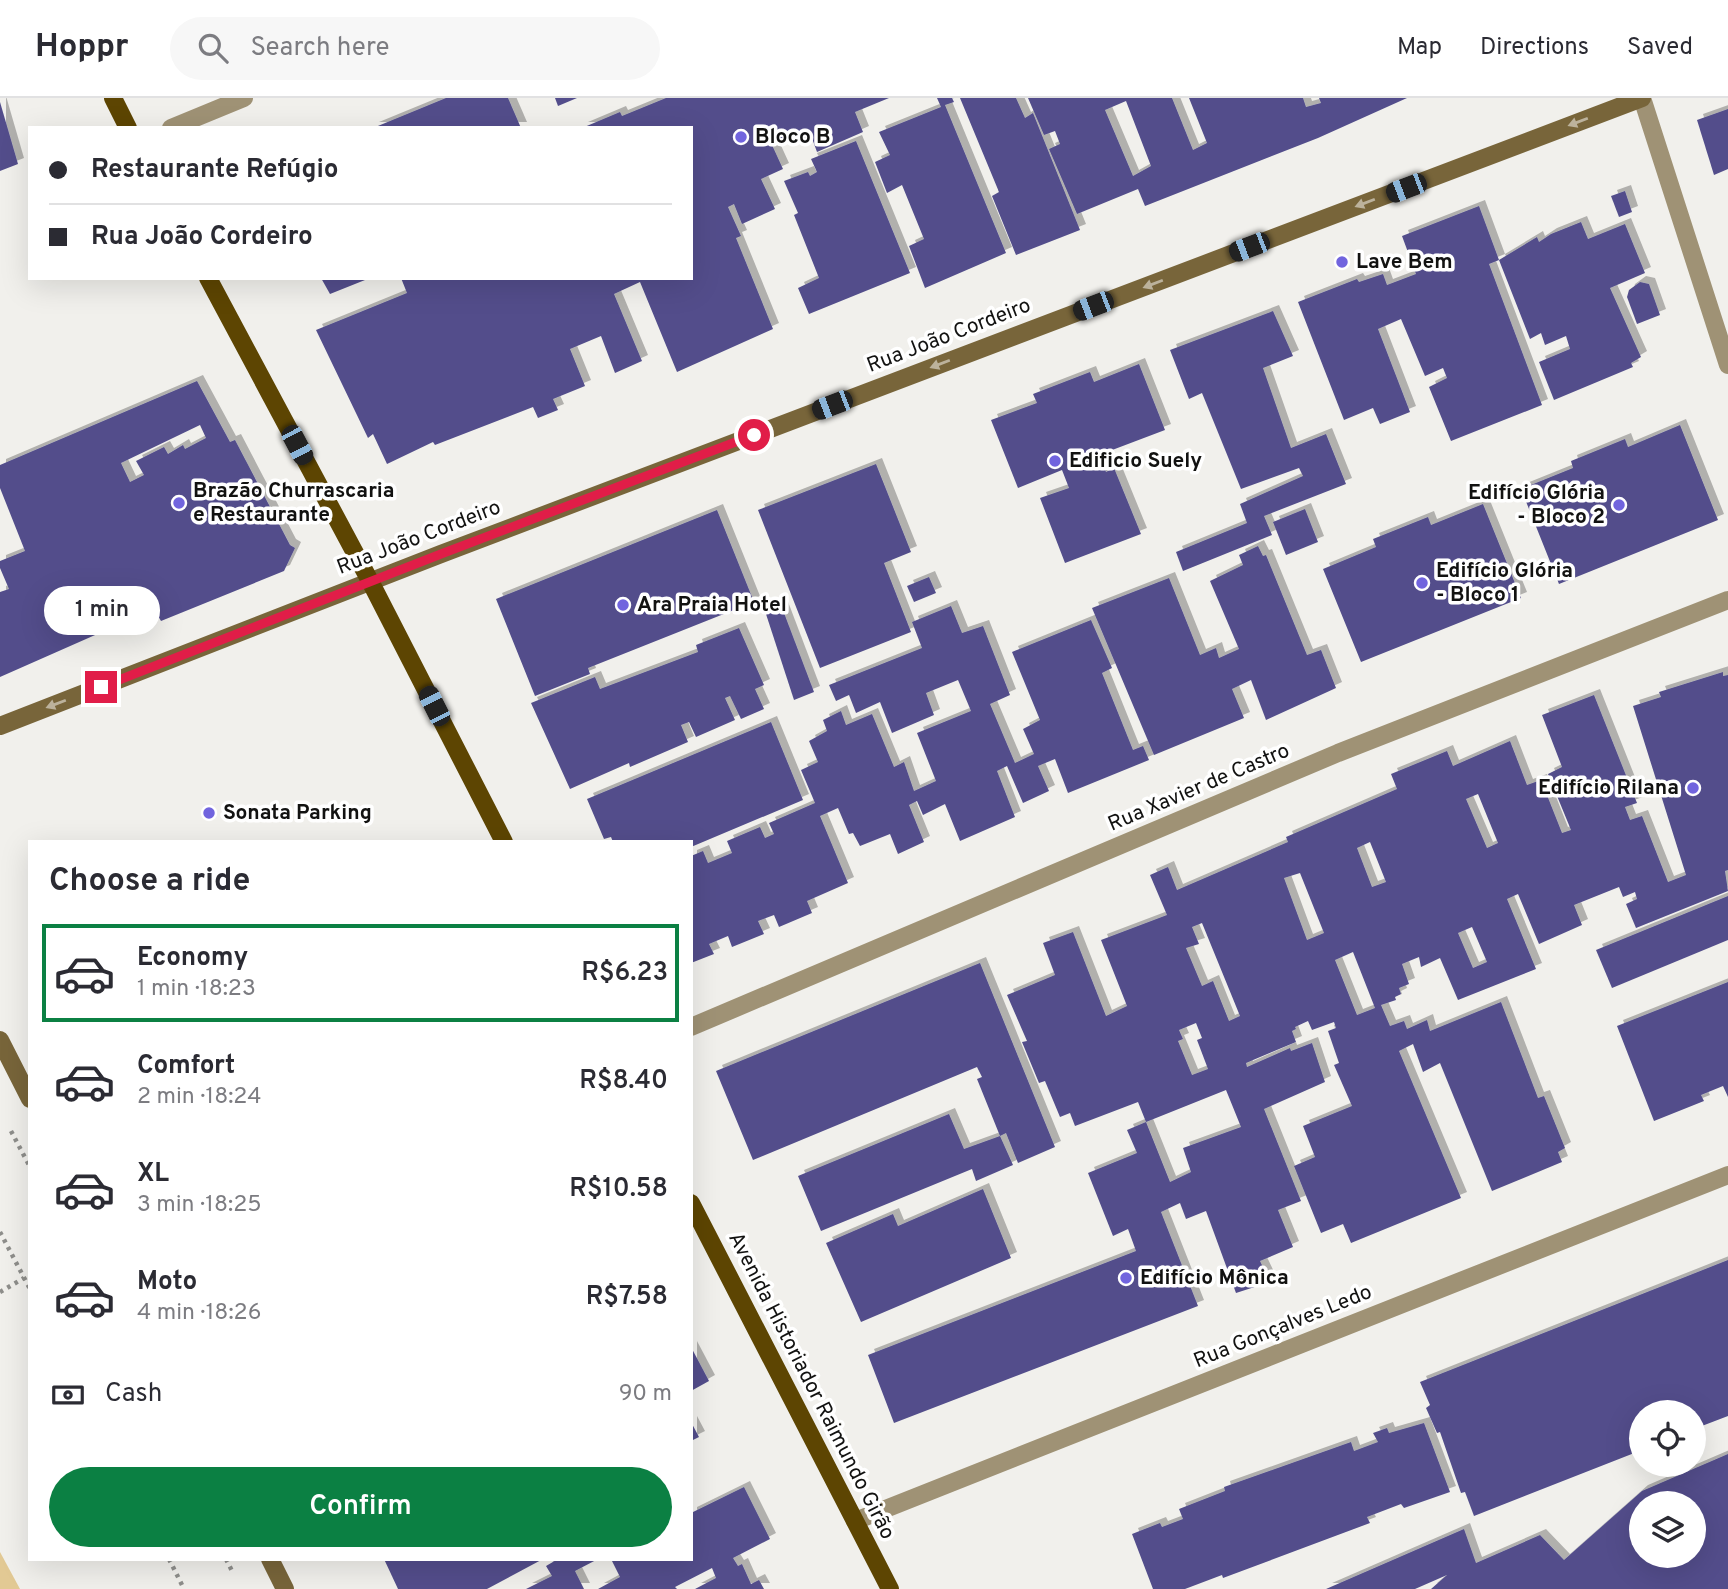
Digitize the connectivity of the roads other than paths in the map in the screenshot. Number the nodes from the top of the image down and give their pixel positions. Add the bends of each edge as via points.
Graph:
1 (113, 98) edge
2 (244, 98) edge
3 (1642, 98) edge
4 (127, 126) edge
5 (176, 126) edge
6 (209, 280) edge
7 (1728, 365) edge
8 (370, 581) junction
9 (1728, 600) edge
10 (0, 726) edge
11 (503, 840) edge
12 (693, 1026) edge
13 (0, 1040) edge
14 (28, 1095) edge
15 (1728, 1175) edge
16 (693, 1207) edge
17 (855, 1521) junction
18 (271, 1561) edge
19 (285, 1589) edge
20 (890, 1589) edge

1 - 4 main road
2 - 5 street
3 - 7 street
3 -> 8 street, Rua João Cordeiro
6 - 8 main road
8 -> 10 street, Rua João Cordeiro
8 - 11 main road
9 - 12 street, Rua Xavier de Castro via 1338,753
13 - 14 street
15 - 17 street, Rua Gonçalves Ledo
16 - 17 main road, Avenida Historiador Raimundo Girão
17 - 20 main road, Avenida Historiador Raimundo Girão
18 - 19 street

